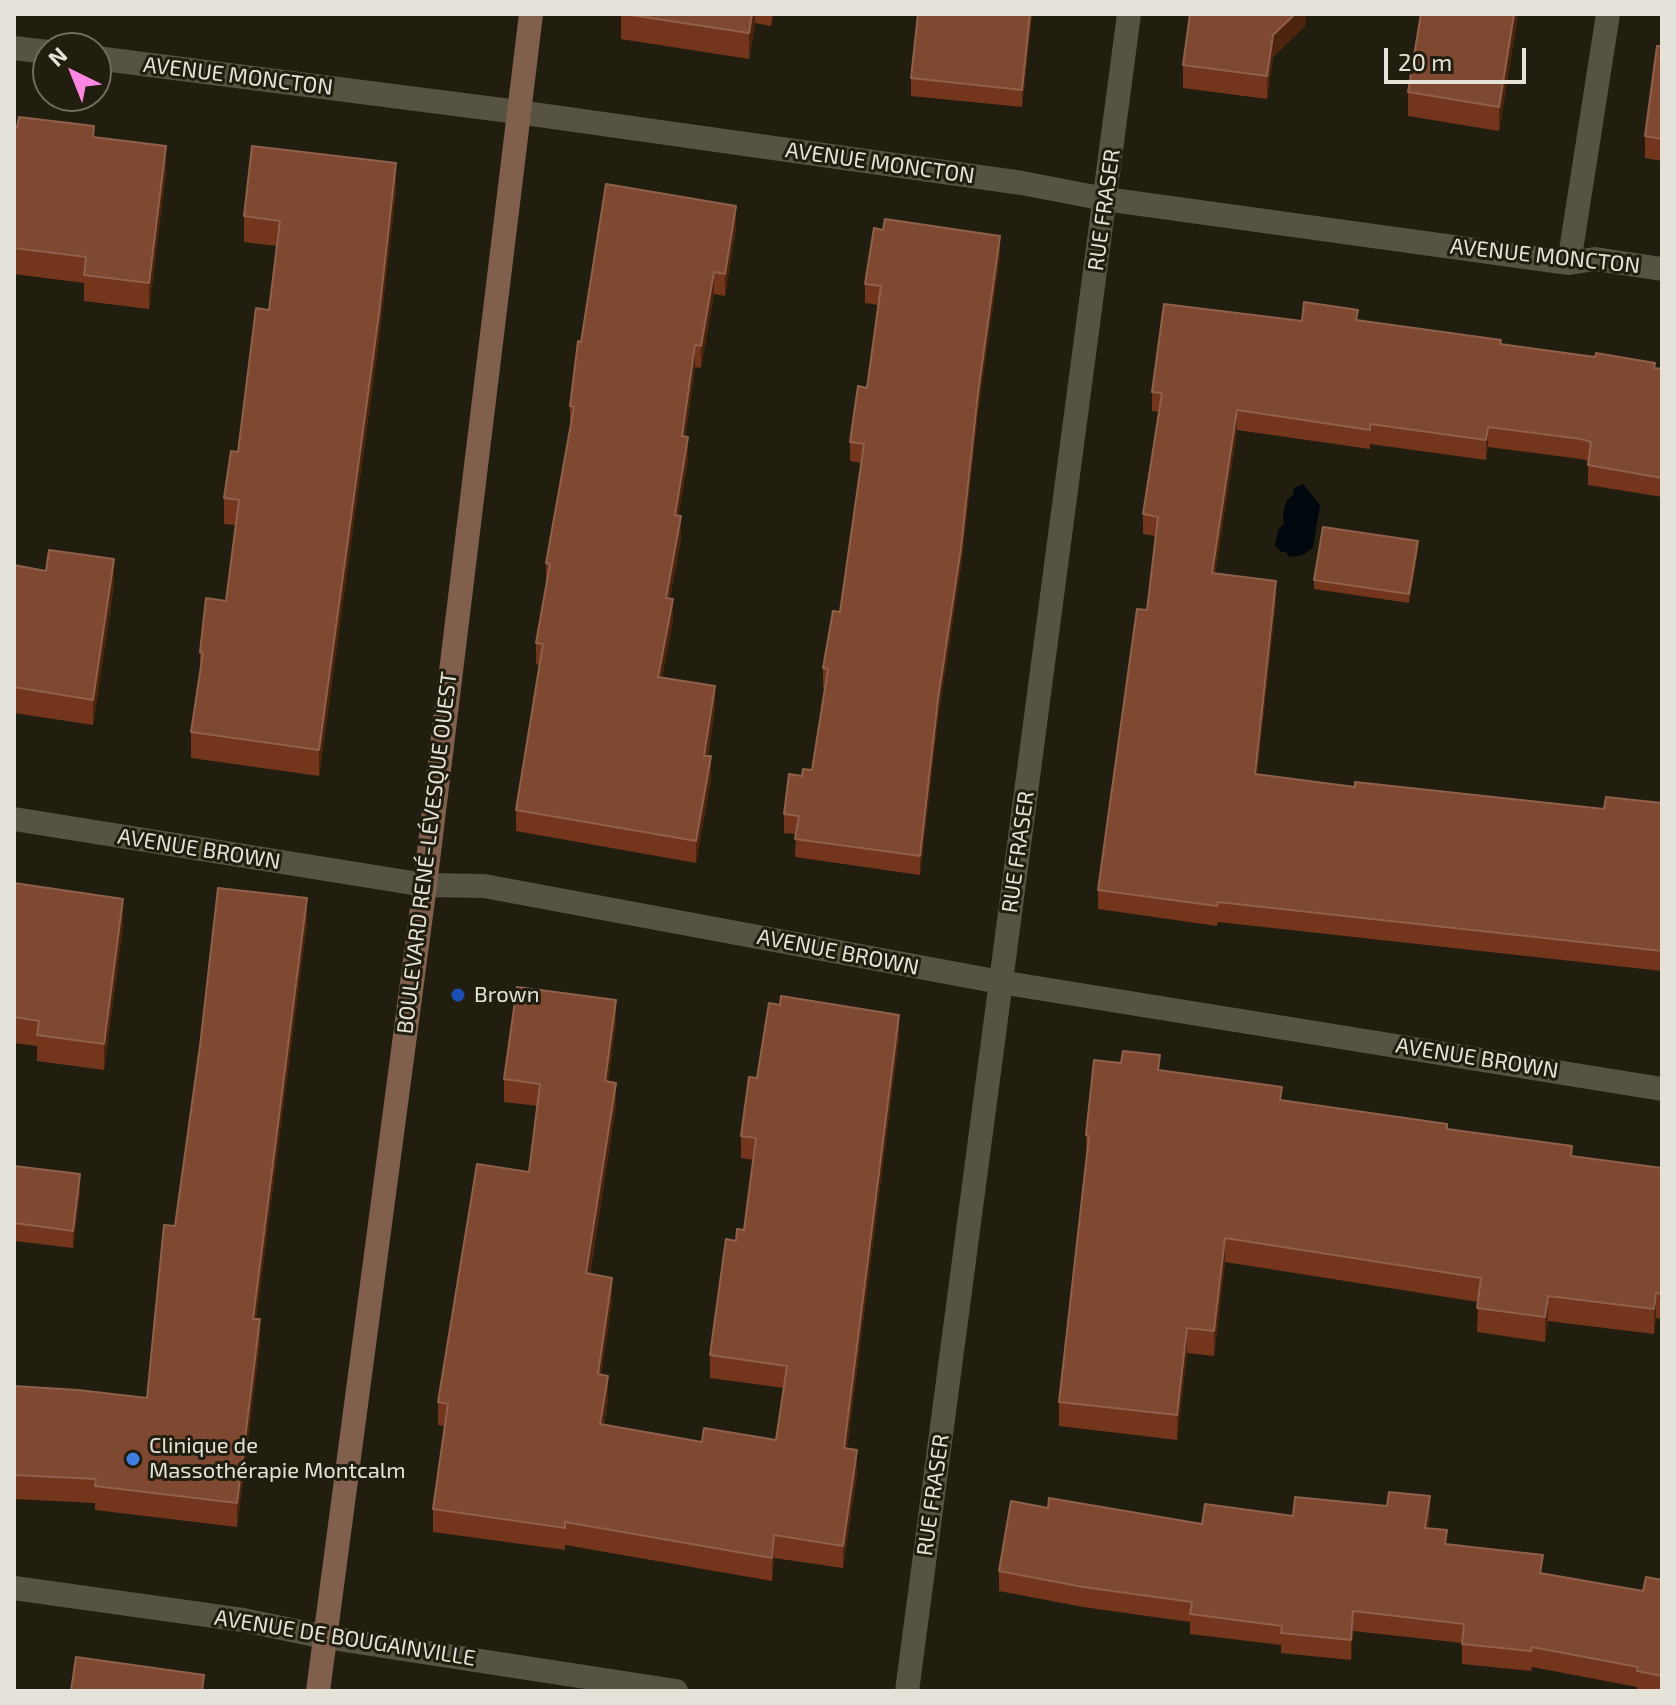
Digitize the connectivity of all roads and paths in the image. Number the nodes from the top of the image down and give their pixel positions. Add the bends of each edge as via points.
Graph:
1 (531, 14) edge
2 (1129, 14) edge
3 (1608, 14) edge
4 (112, 60) edge
5 (518, 112) junction
6 (1105, 199) junction
7 (1569, 263) junction
8 (1662, 269) edge
9 (14, 819) edge
10 (425, 885) junction
11 (1000, 982) junction
12 (1662, 1089) edge
13 (14, 1588) edge
14 (325, 1637) junction
15 (318, 1691) edge
16 (676, 1691) edge
17 (907, 1691) edge

1 - 5 main road, BOULEVARD RENÉ-LÉVESQUE OUEST
2 - 6 street, RUE FRASER
3 - 7 street
4 - 5 street, AVENUE MONCTON
5 - 6 street, AVENUE MONCTON
5 - 10 main road, BOULEVARD RENÉ-LÉVESQUE OUEST
6 - 7 street, AVENUE MONCTON
6 - 11 street, RUE FRASER
7 - 8 street, AVENUE MONCTON via 1595,259
9 - 10 street, AVENUE BROWN
10 - 11 street, AVENUE BROWN via 484,886
10 - 14 main road, BOULEVARD RENÉ-LÉVESQUE OUEST
11 - 12 street, AVENUE BROWN
11 - 17 street, RUE FRASER
13 - 14 street, AVENUE DE BOUGAINVILLE via 243,1620
14 - 15 main road, BOULEVARD RENÉ-LÉVESQUE OUEST
14 - 16 street, AVENUE DE BOUGAINVILLE

